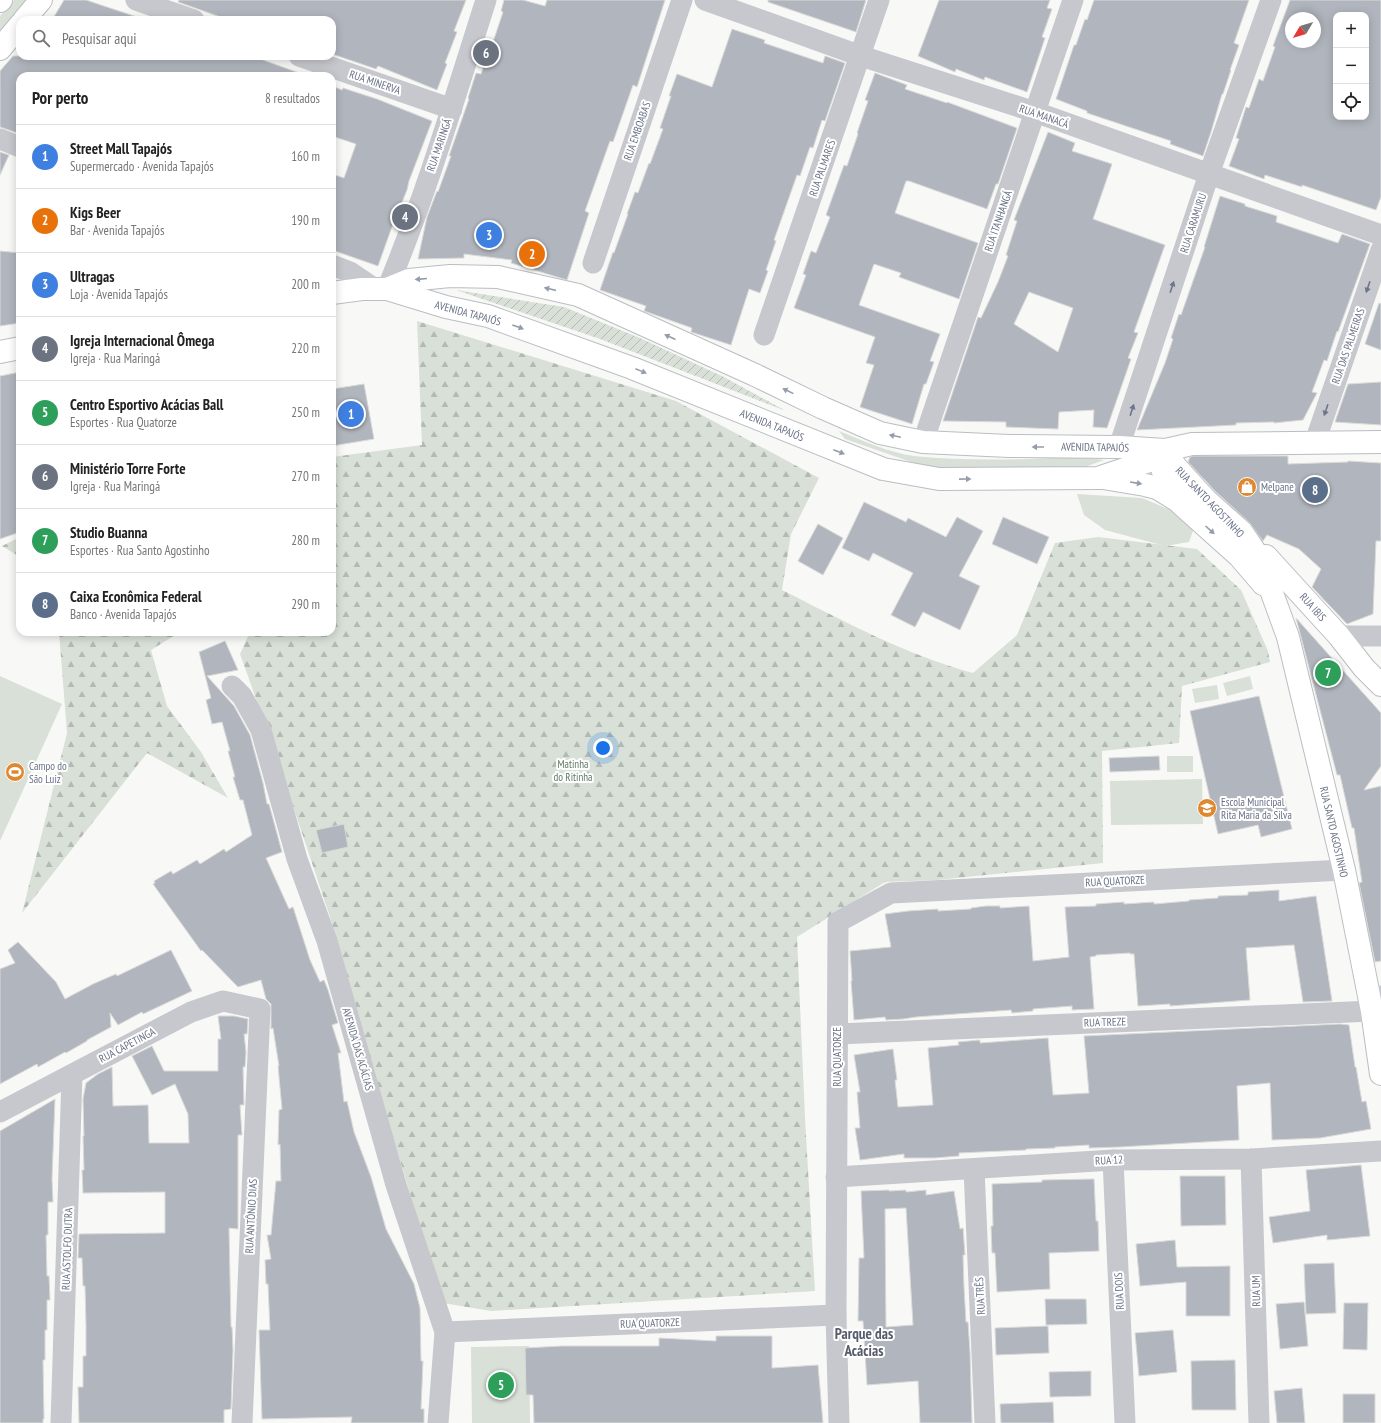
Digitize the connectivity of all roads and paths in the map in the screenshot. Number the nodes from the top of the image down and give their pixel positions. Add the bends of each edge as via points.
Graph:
1 (41, 0) edge
2 (136, 0) edge
3 (486, 0) edge
4 (682, 0) edge
5 (706, 0) edge
6 (879, 0) edge
7 (1073, 0) edge
8 (1271, 0) edge
9 (27, 16) edge
10 (182, 16) edge
11 (16, 30) edge
12 (0, 49) edge
13 (860, 56) junction
14 (311, 60) edge
15 (452, 109) junction
16 (1035, 112) junction
17 (0, 139) edge
18 (16, 145) edge
19 (1209, 174) junction
20 (1381, 235) edge
21 (1381, 250) edge
22 (593, 263) dead end
23 (336, 267) edge
24 (381, 289) junction
25 (336, 292) edge
26 (764, 335) dead end
27 (16, 349) edge
28 (0, 352) edge
29 (823, 408) junction
30 (923, 442) junction
31 (1315, 442) junction
32 (1381, 442) edge
33 (816, 443) junction
34 (1120, 447) junction
35 (1165, 450) junction
36 (1098, 478) junction
37 (1181, 504) junction
38 (1242, 532) junction
39 (1272, 593) junction
40 (1339, 636) junction
41 (1381, 636) edge
42 (1381, 685) edge
43 (232, 686) dead end
44 (1344, 870) junction
45 (1376, 1003) edge
46 (260, 1010) joint
47 (838, 1034) junction
48 (1381, 1074) edge
49 (72, 1075) junction
50 (0, 1112) edge
51 (1381, 1151) edge
52 (1251, 1159) junction
53 (1113, 1160) junction
54 (974, 1169) junction
55 (836, 1177) junction
56 (836, 1315) junction
57 (445, 1332) junction
58 (61, 1423) edge
59 (242, 1423) edge
60 (438, 1423) edge
61 (839, 1423) edge
62 (985, 1423) edge
63 (1126, 1423) edge
64 (1259, 1423) edge

1 - 9 main road
2 - 10 street
3 - 15 street, RUA MARINGÁ
4 - 22 street, RUA EMBOABAS
5 - 13 street, RUA MANACÁ
6 - 13 street, RUA PALMARES
7 - 16 street, RUA ITANHANGÁ
8 - 19 street, RUA CARAMURU
11 - 12 main road
13 - 16 street, RUA MANACÁ
13 - 26 street, RUA PALMARES
14 - 15 street, RUA MINERVA
15 - 24 street, RUA MARINGÁ via 407,241
16 - 19 street, RUA MANACÁ
16 - 30 street, RUA ITANHANGÁ
17 - 18 street
19 - 20 street, RUA MANACÁ
34 -> 19 street, RUA CARAMURU
21 -> 31 street, RUA DAS PALMEIRAS
23 - 24 street
24 - 25 main road, AVENIDA TAPAJÓS
29 -> 24 main road, AVENIDA TAPAJÓS via 578,295 498,277 450,276 409,280
24 -> 33 main road, AVENIDA TAPAJÓS via 488,316 632,368
27 - 28 main road
30 -> 29 main road, AVENIDA TAPAJÓS via 880,433
29 - 33 main road via 814,414 810,425
34 -> 30 main road, AVENIDA TAPAJÓS
31 - 32 main road, AVENIDA TAPAJÓS
31 - 35 main road, AVENIDA TAPAJÓS via 1192,444
33 -> 36 main road, AVENIDA TAPAJÓS via 883,469 939,479
34 - 35 main road, AVENIDA TAPAJÓS
35 - 36 main road, AVENIDA TAPAJÓS via 1155,459
35 - 37 main road, RUA SANTO AGOSTINHO via 1161,465 1169,491
35 - 38 main road, RUA SANTO AGOSTINHO via 1176,467 1206,500
36 -> 37 main road via 1157,488
37 -> 39 main road, RUA SANTO AGOSTINHO via 1239,556
38 - 39 main road, RUA SANTO AGOSTINHO via 1271,581
38 - 40 main road, RUA IBIS
39 - 44 main road, RUA SANTO AGOSTINHO via 1288,637
40 - 41 street
40 - 42 main road, RUA IBIS
43 - 57 street, AVENIDA DAS ACÁCIAS via 242,696 261,730 297,859 327,941 396,1185
44 - 45 main road, RUA SANTO AGOSTINHO
44 - 47 street, RUA QUATORZE via 891,893 838,922
45 - 47 street, RUA TREZE
45 - 48 main road, RUA SANTO AGOSTINHO
46 - 49 street, RUA CAPETINGA via 223,1001 191,1012
46 - 59 street, RUA ANTÔNIO DIAS
47 - 55 street, RUA QUATORZE
49 - 50 street, RUA CAPETINGA
49 - 58 street, RUA ASTOLFO DUTRA
51 - 52 street, RUA 12
52 - 53 street, RUA 12
52 - 64 street, RUA UM
53 - 54 street, RUA 12
53 - 63 street, RUA DOIS
54 - 55 street, RUA 12
54 - 62 street, RUA TRÊS
55 - 56 street, RUA QUATORZE
56 - 57 street, RUA QUATORZE
56 - 61 street
57 - 60 street, AVENIDA DAS ACÁCIAS

